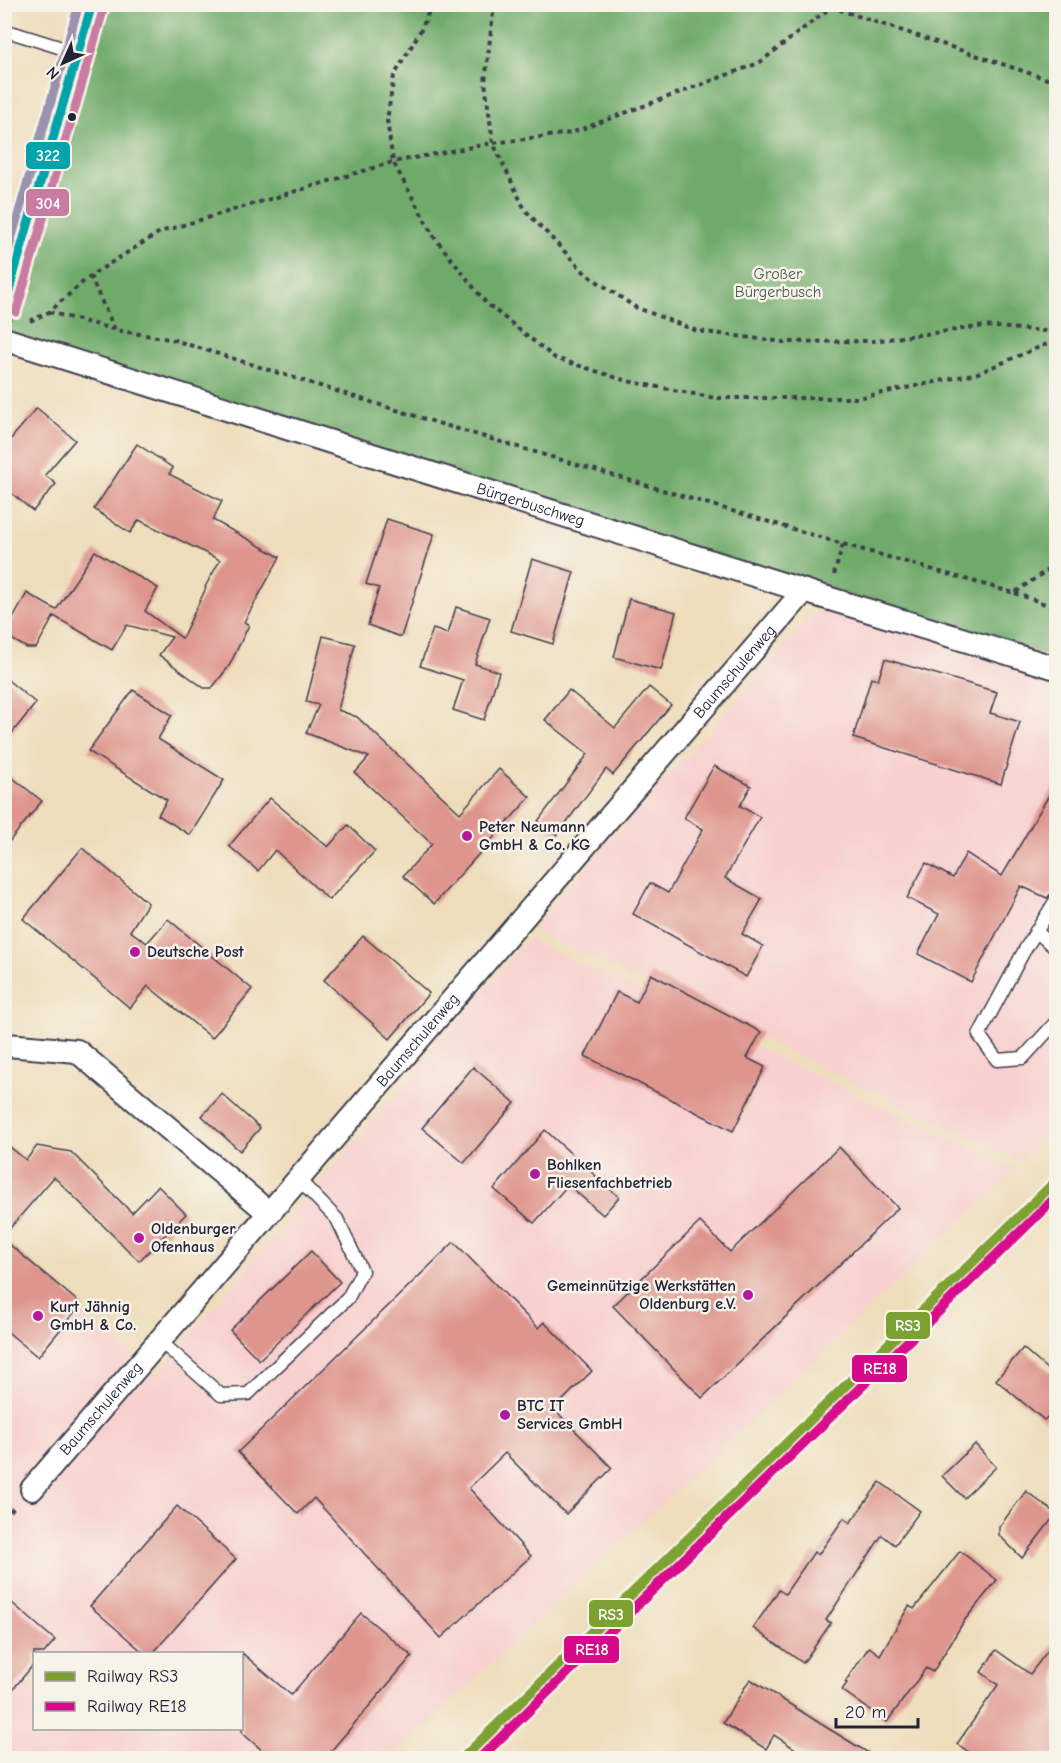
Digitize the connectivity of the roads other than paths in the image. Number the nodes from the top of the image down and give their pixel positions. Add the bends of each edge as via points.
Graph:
1 (92, 4) edge
2 (4, 30) edge
3 (78, 52) junction
4 (4, 309) edge
5 (4, 339) edge
6 (804, 591) junction
7 (1056, 668) edge
8 (1056, 900) edge
9 (1036, 932) junction
10 (1056, 949) edge
11 (1056, 1022) edge
12 (6, 1037) edge
13 (298, 1179) junction
14 (269, 1213) junction
15 (160, 1341) junction
16 (32, 1489) dead end

1 - 3 street
2 - 3 lane
3 - 4 street
5 - 6 street, Bürgerbuschweg
6 - 7 street, Bürgerbuschweg
6 - 13 street, Baumschulenweg
8 - 9 lane
9 - 10 lane
9 - 11 lane via 979,1035 997,1060 1023,1058
12 - 14 street via 77,1051
13 - 14 street, Baumschulenweg
13 - 15 lane via 337,1219 362,1271 348,1298 249,1394 221,1395
14 - 15 street, Baumschulenweg
15 - 16 street, Baumschulenweg

